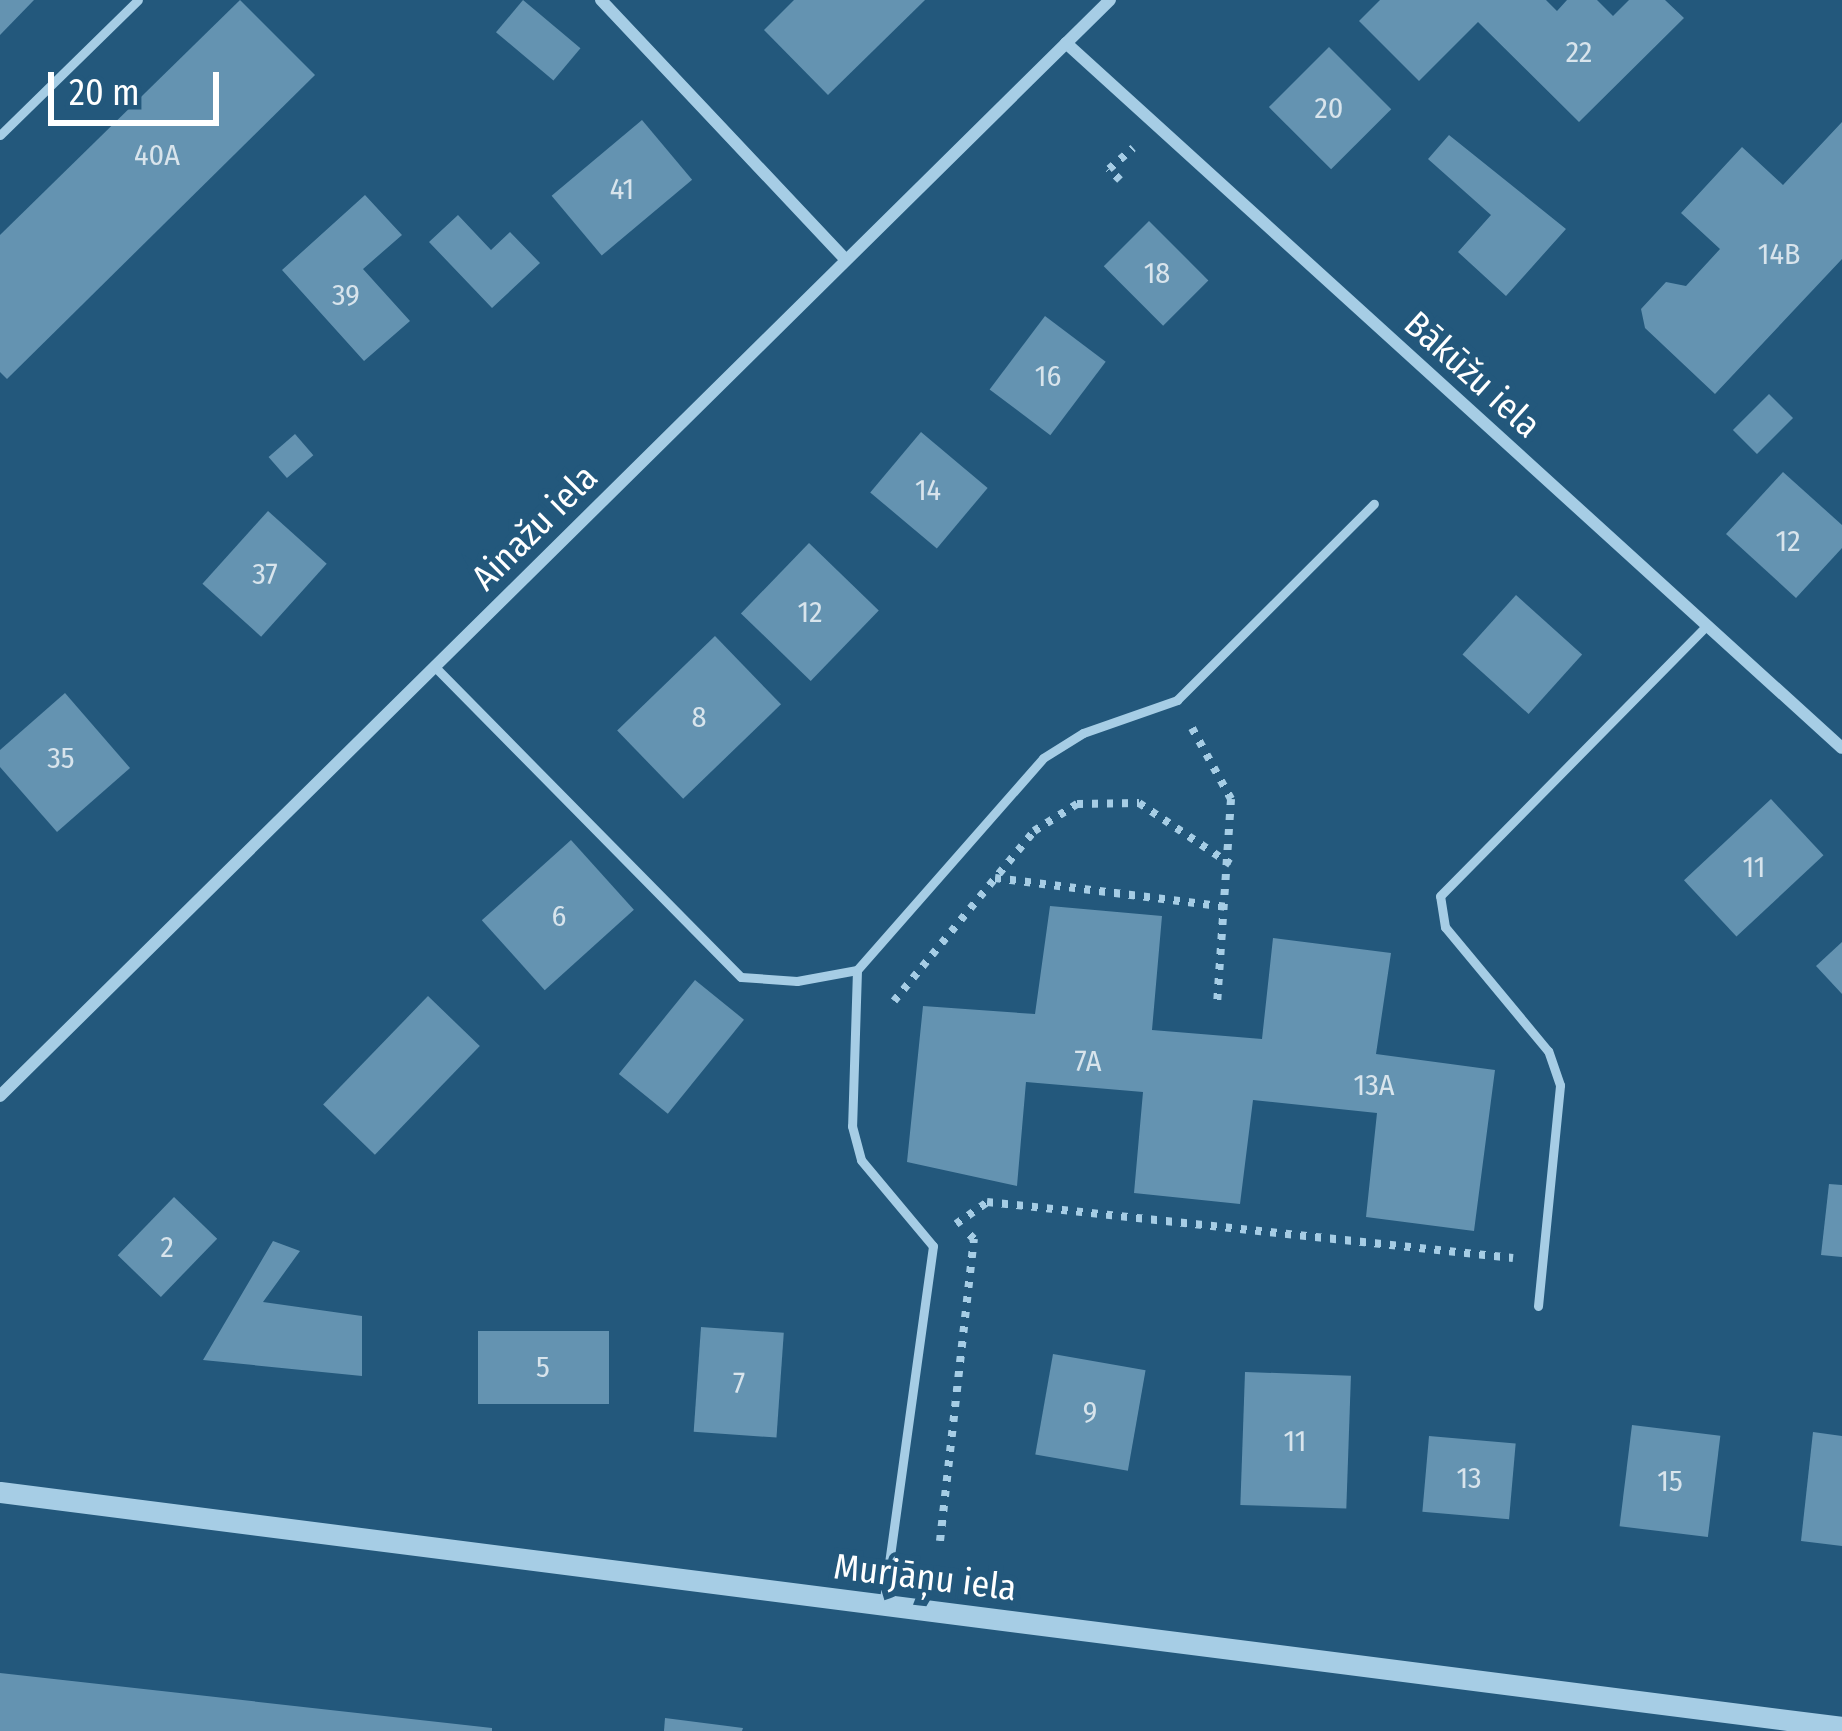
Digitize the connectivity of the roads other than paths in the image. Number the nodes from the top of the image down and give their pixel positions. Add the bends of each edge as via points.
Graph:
1 (138, 0) edge
2 (601, 0) edge
3 (1110, 0) edge
4 (1066, 43) junction
5 (0, 135) edge
6 (843, 257) junction
7 (1375, 504) dead end
8 (1706, 625) junction
9 (436, 668) junction
10 (1842, 748) edge
11 (857, 970) junction
12 (0, 1096) edge
13 (1538, 1306) dead end
14 (0, 1492) edge
15 (883, 1606) junction
16 (1842, 1727) edge

1 - 5 lane
2 - 6 street
3 - 4 street, Ainažu iela
4 - 6 street, Ainažu iela
4 - 8 street, Bākūžu iela
6 - 9 street, Ainažu iela
7 - 11 lane via 1178,700 1083,733 1043,758
8 - 10 street, Bākūžu iela
8 - 13 lane via 1441,896 1444,928 1548,1051 1560,1085
9 - 11 lane via 741,977 797,981
9 - 12 street, Ainažu iela
11 - 15 lane via 856,1143 861,1160 934,1246
14 - 15 street, Murjāņu iela
15 - 16 street, Murjāņu iela

